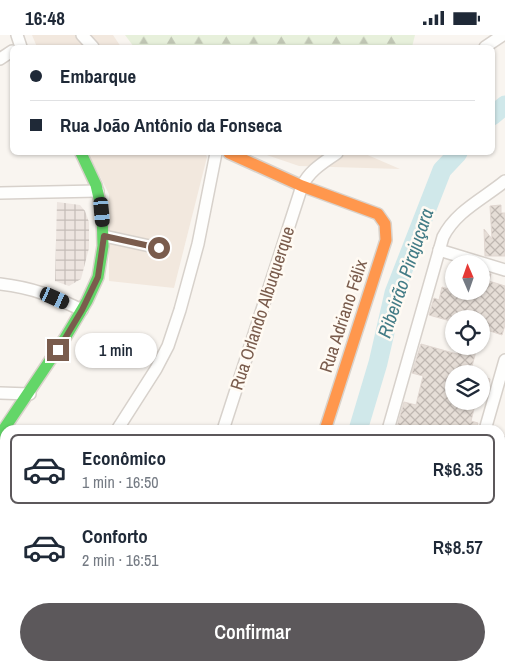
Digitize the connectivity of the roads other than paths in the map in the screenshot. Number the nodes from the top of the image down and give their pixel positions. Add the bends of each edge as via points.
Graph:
1 (82, 35) edge
2 (503, 35) edge
3 (91, 45) edge
4 (487, 45) edge
5 (10, 51) edge
6 (0, 59) edge
7 (82, 155) edge
8 (216, 155) edge
9 (233, 155) edge
10 (334, 155) edge
11 (505, 181) edge
12 (302, 186) junction
13 (98, 191) junction
14 (505, 192) edge
15 (0, 193) edge
16 (490, 193) junction
17 (104, 236) junction
18 (159, 248) dead end
19 (439, 250) junction
20 (505, 270) edge
21 (0, 284) edge
22 (82, 310) junction
23 (505, 360) edge
24 (0, 393) edge
25 (30, 393) junction
26 (7, 425) edge
27 (120, 425) edge
28 (225, 425) edge
29 (327, 425) edge
30 (389, 425) edge
31 (486, 425) edge
32 (442, 671) edge
33 (458, 671) edge

1 - 3 street
2 - 4 street
5 - 6 street
7 - 13 street
8 - 27 street via 198,244 168,346
9 - 12 street
10 - 12 street, Rua Orlando Albuquerque via 314,169
11 - 16 street
12 - 28 street, Rua Orlando Albuquerque
12 - 29 street, Rua Adriano Félix via 378,214 386,224 386,240
13 - 15 street
13 - 17 street
14 - 16 street
16 - 19 street via 456,218 448,227
17 - 18 street
17 - 22 street via 98,277
19 - 20 street
19 - 30 street
21 - 22 street via 42,292
22 - 25 street
23 - 31 street
24 - 25 street
25 - 26 street
32 - 33 street

